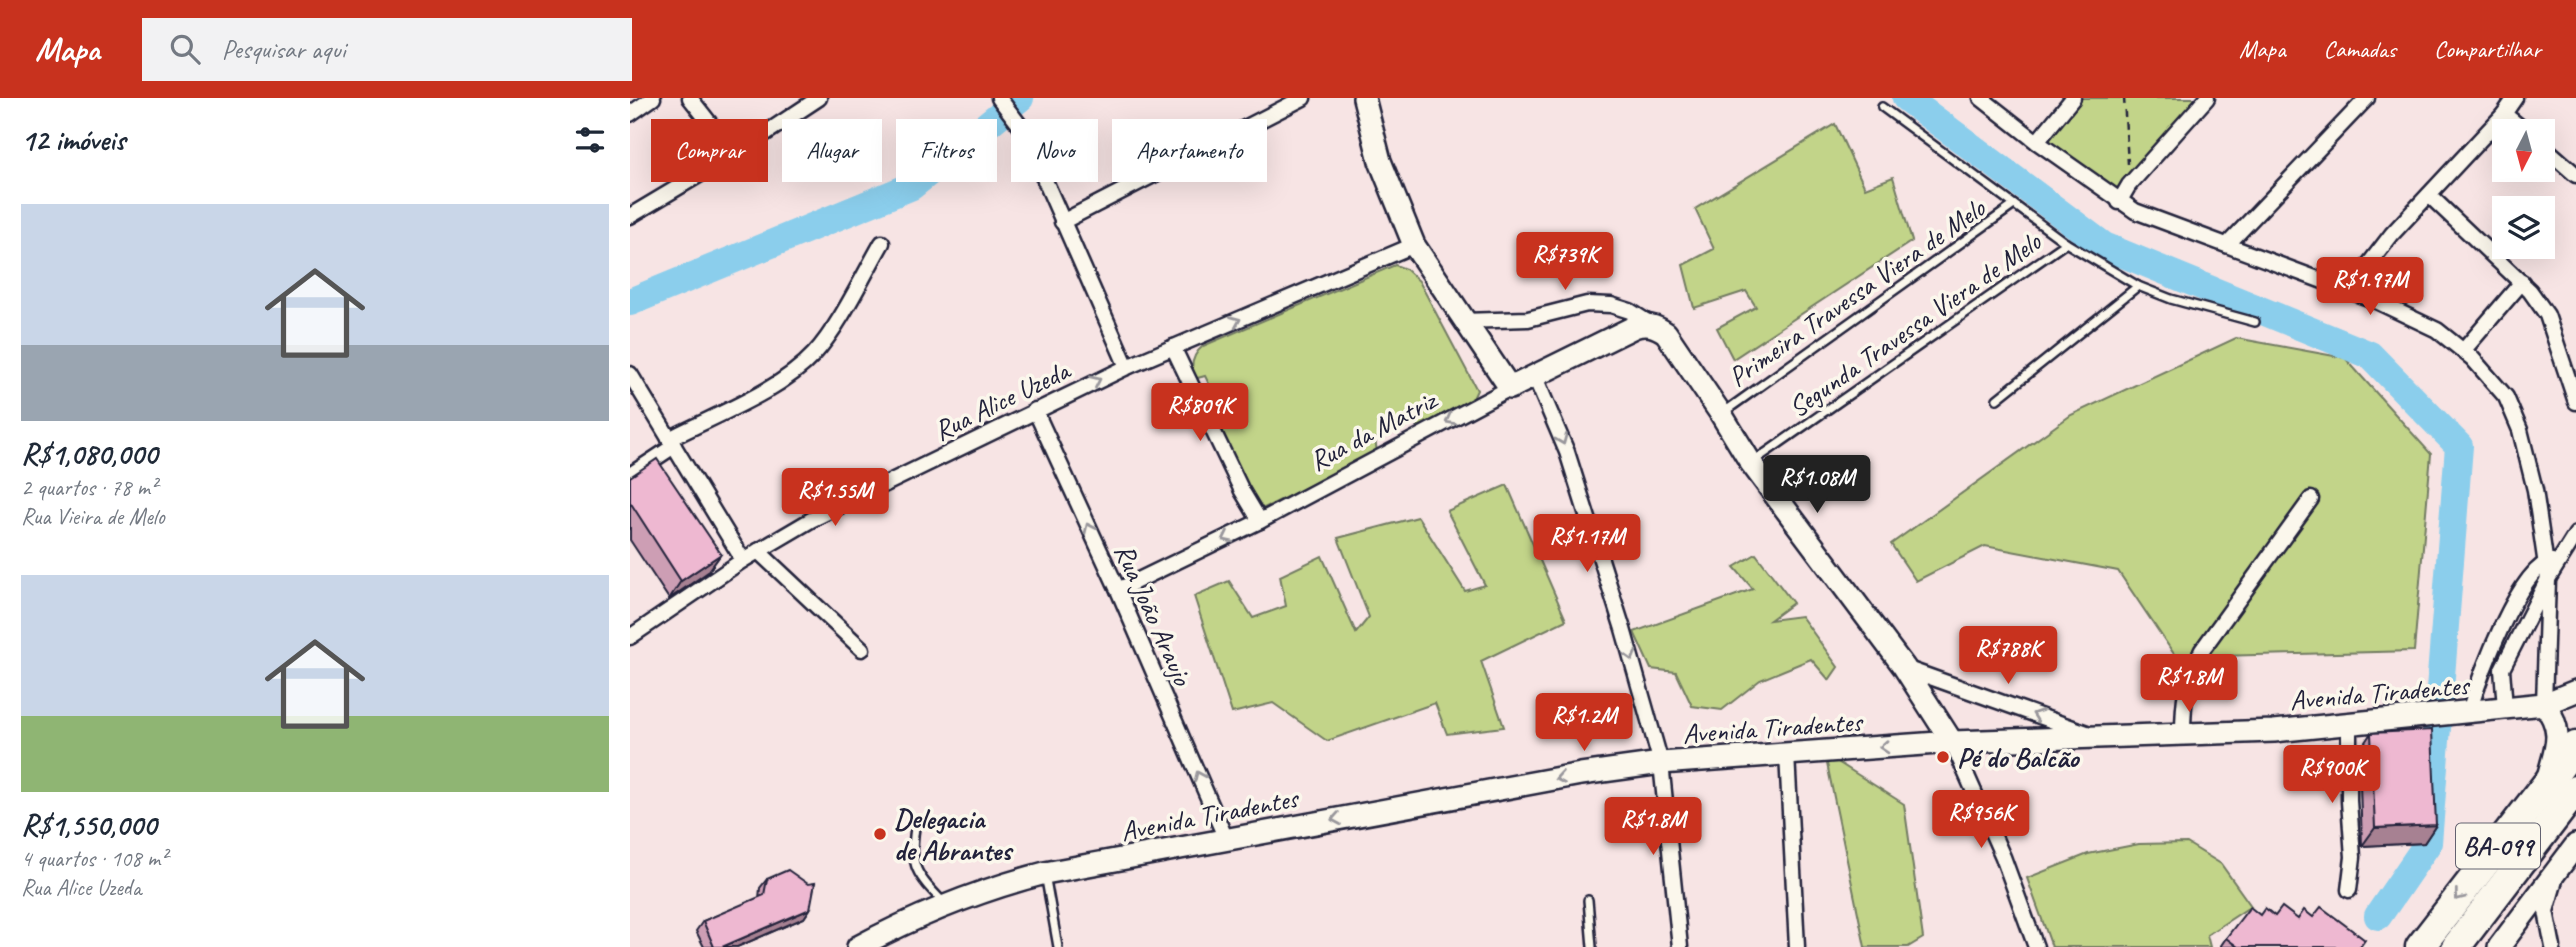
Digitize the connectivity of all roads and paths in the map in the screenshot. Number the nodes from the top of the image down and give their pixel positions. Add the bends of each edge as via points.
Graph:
1 (653, 98) edge
2 (690, 98) edge
3 (819, 98) edge
4 (1303, 98) edge
5 (1364, 98) edge
6 (1982, 98) edge
7 (2073, 98) edge
8 (2124, 98) edge
9 (2207, 98) edge
10 (2367, 98) edge
11 (2515, 98) edge
12 (1001, 101) edge
13 (1882, 107) dead end
14 (630, 114) edge
15 (2504, 114) junction
16 (706, 119) edge
17 (2510, 119) edge
18 (768, 132) edge
19 (2037, 142) junction
20 (2555, 157) edge
21 (2576, 175) edge
22 (687, 182) edge
23 (2129, 185) junction
24 (2429, 195) junction
25 (2119, 202) junction
26 (2014, 205) junction
27 (630, 216) edge
28 (1062, 222) junction
29 (882, 243) dead end
30 (2067, 243) junction
31 (2227, 245) junction
32 (1414, 246) junction
33 (2522, 282) junction
34 (2138, 286) junction
35 (2349, 290) junction
36 (1463, 321) junction
37 (2255, 322) dead end
38 (1653, 326) junction
39 (1173, 347) junction
40 (2463, 351) junction
41 (1126, 367) junction
42 (630, 374) edge
43 (1535, 377) junction
44 (1510, 388) junction
45 (1997, 399) dead end
46 (2576, 402) edge
47 (1035, 410) junction
48 (1721, 414) junction
49 (672, 442) junction
50 (1751, 463) junction
51 (630, 475) edge
52 (2311, 499) dead end
53 (1260, 521) junction
54 (2576, 534) edge
55 (758, 551) junction
56 (743, 560) junction
57 (2552, 561) junction
58 (2548, 579) junction
59 (1118, 590) junction
60 (2502, 627) junction
61 (630, 637) edge
62 (2516, 637) junction
63 (862, 649) dead end
64 (1903, 667) junction
65 (2576, 691) edge
66 (2544, 704) junction
67 (2505, 708) junction
68 (2462, 713) junction
69 (2349, 724) junction
70 (2183, 736) junction
71 (2101, 738) junction
72 (1952, 742) junction
73 (2576, 746) edge
74 (1787, 754) junction
75 (1661, 763) junction
76 (2546, 783) junction
77 (2576, 790) edge
78 (915, 828) dead end
79 (1226, 839) junction
80 (2576, 845) edge
81 (2558, 870) junction
82 (1045, 873) junction
83 (2350, 890) dead end
84 (1588, 900) dead end
85 (947, 906) junction
86 (866, 945) edge
87 (1058, 947) edge
88 (1592, 947) edge
89 (1680, 947) edge
90 (1797, 947) edge
91 (2036, 947) edge
92 (2420, 947) edge
93 (2456, 947) edge
94 (2499, 947) edge
95 (2553, 947) edge

1 - 14 street
2 - 16 street
3 - 18 street
4 - 28 street
5 - 32 street via 1380,161
6 - 19 street
7 - 19 street
8 - 23 path
9 - 23 street
10 - 31 street
11 - 15 street
12 - 28 street via 1021,127
13 - 26 lane
15 - 17 street
15 - 24 street
19 - 25 street
20 - 21 street
22 - 27 street
23 - 25 street
24 - 33 street
24 - 35 street
25 - 31 street
26 - 30 lane
26 - 48 lane, Primeira Travessa Viera de Melo
28 - 41 street
29 - 49 street via 812,357 760,393
30 - 34 lane
30 - 50 lane, Segunda Travessa Viera de Melo
31 - 35 street
32 - 36 street
39 -> 32 street, Rua Alice Uzeda
33 - 40 street
33 - 46 street via 2547,315
34 - 37 lane
34 - 45 lane
35 - 40 street via 2437,330
36 - 38 street via 1528,319 1587,304 1630,311
36 - 44 street
38 - 43 street, Rua da Matriz via 1634,327
38 - 48 street via 1672,338
39 - 41 street, Rua Alice Uzeda
39 - 53 street
40 - 57 street via 2503,393 2514,414
47 -> 41 street, Rua Alice Uzeda
42 - 49 street
43 - 44 street, Rua da Matriz
43 -> 75 street via 1567,452
44 -> 53 street, Rua da Matriz
47 - 55 street, Rua Alice Uzeda via 811,520
59 -> 47 street, Rua João Araujo
48 - 50 street
49 - 51 street
49 - 56 street
50 - 64 street
52 - 70 street via 2202,650 2183,697
53 -> 59 street, Rua da Matriz
54 - 57 street
55 - 56 street, Rua Alice Uzeda
55 - 63 street
56 - 61 street, Rua Alice Uzeda
57 - 58 street
57 - 60 street via 2524,584
58 - 62 street
58 - 66 street
79 -> 59 street, Rua João Araujo
60 - 62 street
60 - 68 street
62 - 67 street via 2501,669
71 -> 64 street
64 - 72 street
65 - 66 street, Avenida Tiradentes
66 - 67 street, Avenida Tiradentes
66 - 76 street via 2557,728
67 - 68 street, Avenida Tiradentes
68 - 69 street, Avenida Tiradentes
69 - 70 street, Avenida Tiradentes
69 - 83 street
70 - 71 street, Avenida Tiradentes
71 - 72 street, Avenida Tiradentes
72 -> 74 street, Avenida Tiradentes
72 - 91 street via 2003,857
73 - 76 highway, BA-099
74 - 75 street, Avenida Tiradentes
74 - 90 street
75 -> 79 street, Avenida Tiradentes
75 - 89 street
76 -> 92 highway, BA-099
77 - 93 highway, BA-099
78 - 85 lane via 912,858 916,870
79 - 82 street, Avenida Tiradentes
80 - 81 street
81 - 94 street
81 - 95 street via 2546,911
82 - 85 street, Avenida Tiradentes
82 - 87 lane
84 - 88 lane
85 - 86 street, Avenida Tiradentes

